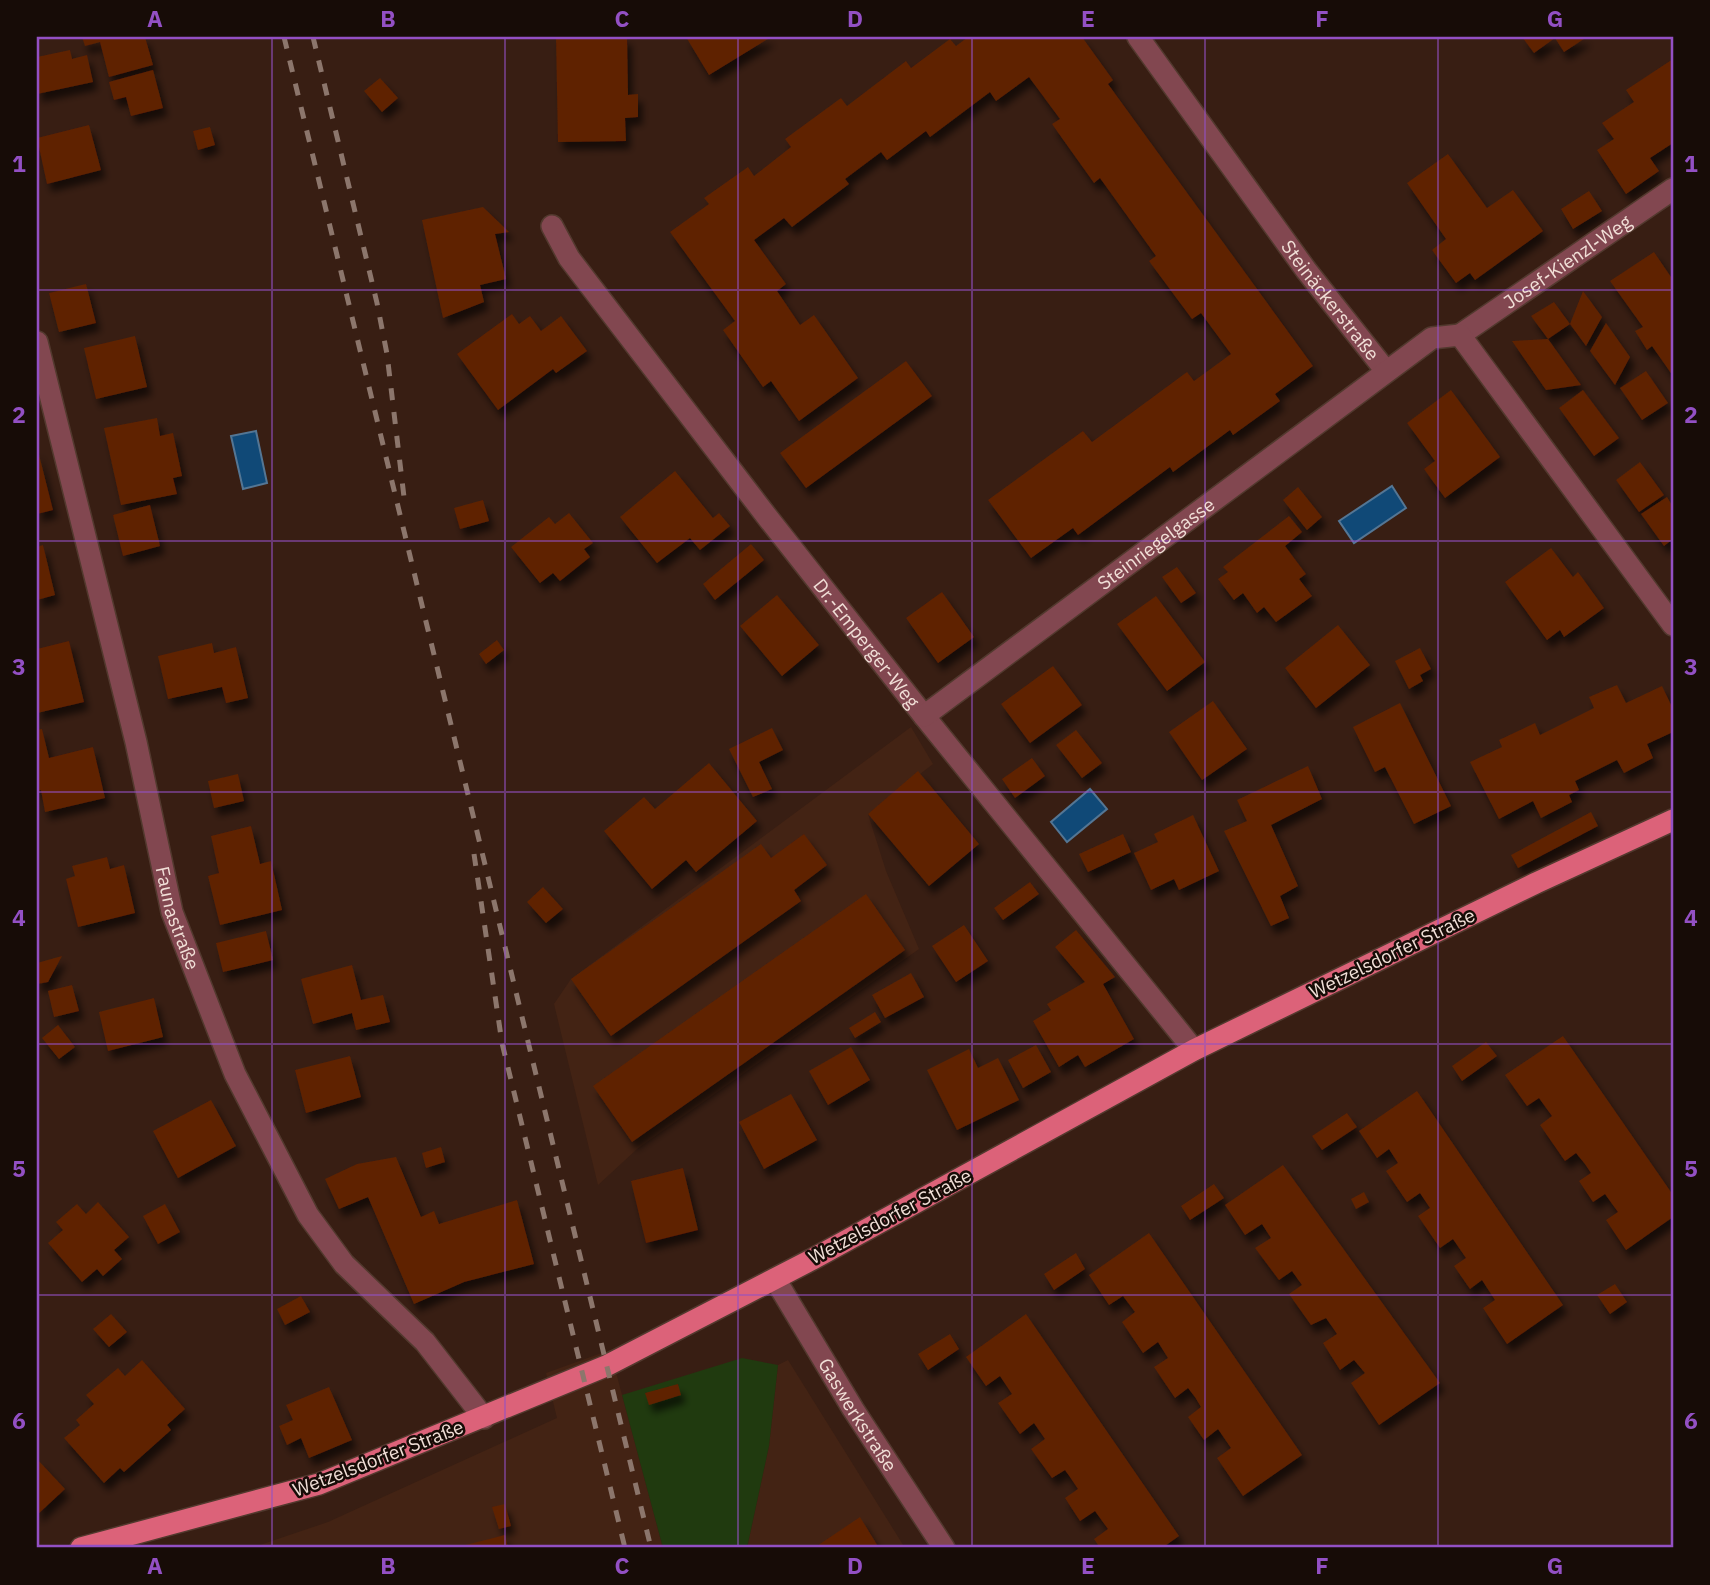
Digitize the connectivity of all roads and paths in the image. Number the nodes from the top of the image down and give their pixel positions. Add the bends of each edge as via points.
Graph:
1 (1138, 37) edge
2 (1673, 188) edge
3 (552, 226) dead end
4 (1460, 335) junction
5 (37, 342) edge
6 (1386, 371) junction
7 (1673, 625) edge
8 (924, 716) junction
9 (1673, 820) edge
10 (1194, 1050) junction
11 (775, 1279) junction
12 (484, 1418) junction
13 (81, 1548) edge
14 (944, 1548) edge

1 - 6 street, Steinäckerstraße via 1306,270
2 - 4 street, Josef-Kienzl-Weg
3 - 8 street, Dr.-Emperger-Weg via 569,258
4 - 6 street, Steinäckerstraße via 1432,338
4 - 7 street
5 - 12 street, Faunastraße via 136,742 172,912 235,1074 308,1214 344,1264 425,1342
6 - 8 street, Steinriegelgasse
8 - 10 street, Dr.-Emperger-Weg
9 - 10 main road, Wetzelsdorfer Straße
10 - 11 main road, Wetzelsdorfer Straße
11 - 12 main road, Wetzelsdorfer Straße via 606,1366
11 - 14 street, Gaswerkstraße
12 - 13 main road, Wetzelsdorfer Straße via 319,1484

